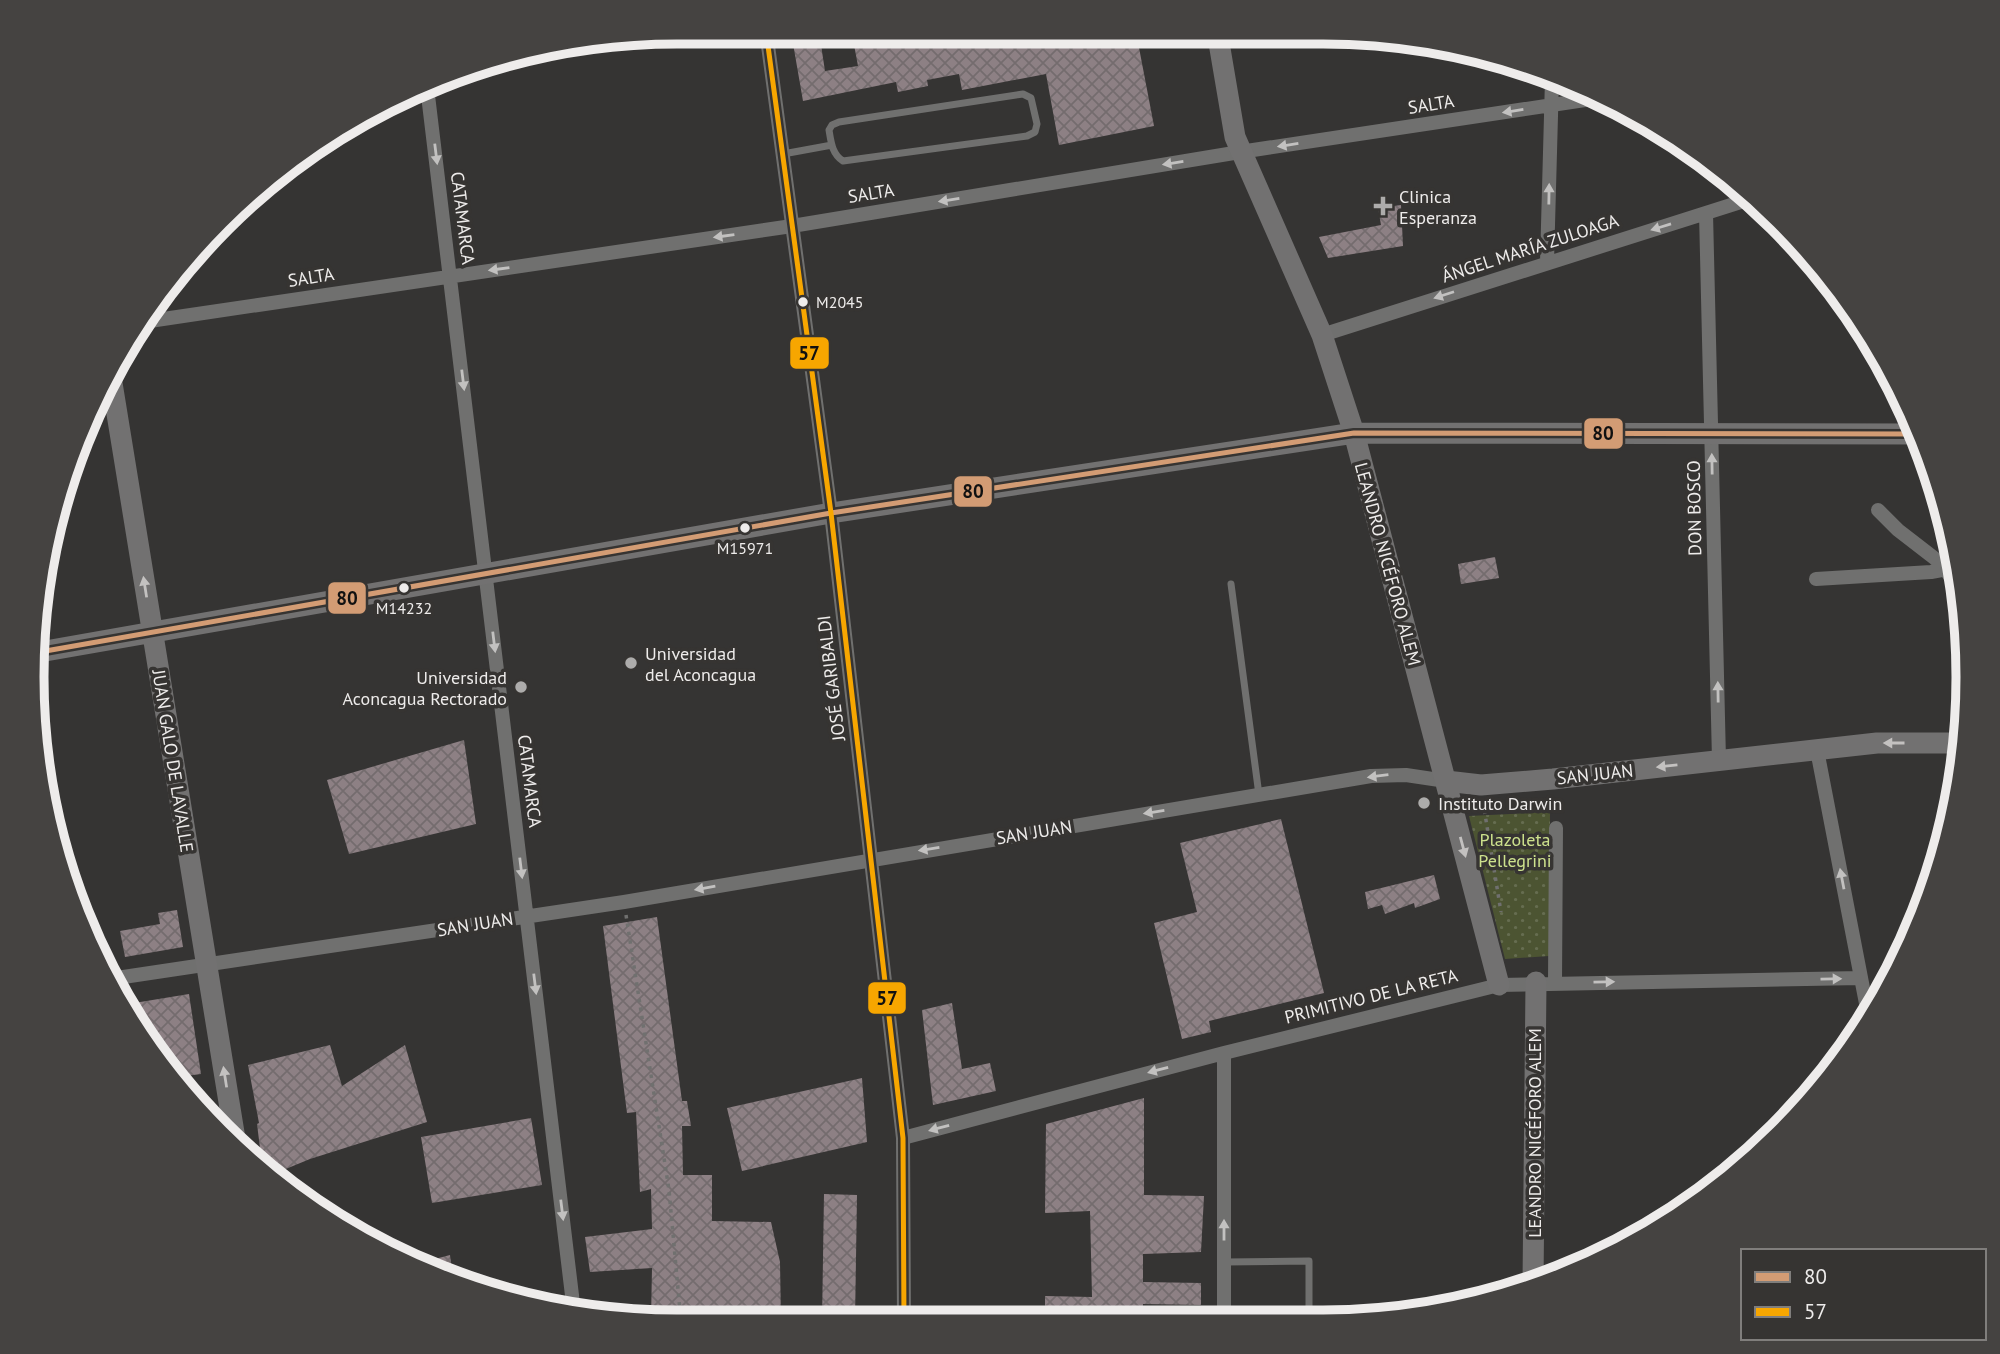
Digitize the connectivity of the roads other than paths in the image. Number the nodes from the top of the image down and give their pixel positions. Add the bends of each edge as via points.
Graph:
1 (768, 44) edge
2 (1219, 44) edge
3 (1552, 87) edge
4 (428, 95) edge
5 (1583, 100) edge
6 (1551, 105) junction
7 (832, 145) junction
8 (1240, 152) junction
9 (782, 155) junction
10 (1742, 202) edge
11 (1706, 214) junction
12 (792, 226) junction
13 (1547, 262) junction
14 (451, 276) junction
15 (153, 320) edge
16 (1322, 335) junction
17 (113, 390) edge
18 (1354, 433) junction
19 (1712, 433) junction
20 (1908, 434) edge
21 (1878, 510) dead end
22 (831, 513) junction
23 (1946, 564) edge
24 (1947, 569) edge
25 (485, 575) junction
26 (1816, 579) dead end
27 (1231, 584) dead end
28 (152, 632) junction
29 (45, 651) edge
30 (1953, 743) edge
31 (1817, 750) junction
32 (1719, 760) junction
33 (1446, 781) junction
34 (1259, 795) junction
35 (1556, 828) dead end
36 (871, 859) junction
37 (527, 916) junction
38 (206, 965) junction
39 (120, 978) edge
40 (1861, 978) junction
41 (1545, 982) junction
42 (1499, 985) junction
43 (1866, 1003) edge
44 (1224, 1053) junction
45 (233, 1129) edge
46 (903, 1138) junction
47 (1224, 1262) junction
48 (1533, 1274) edge
49 (573, 1301) edge
50 (904, 1310) edge
51 (1224, 1310) edge
52 (1309, 1310) edge

1 - 9 street, JOSÉ GARIBALDI
2 - 8 street, LEANDRO NICÉFORO ALEM
3 - 6 street
4 -> 14 street, CATAMARCA
5 - 6 street, SALTA
6 -> 8 street, SALTA
13 -> 6 street
7 - 7 lane via 843,161 1027,136 1035,132 1037,124 1031,97 1023,94 839,122 829,130
7 - 9 lane
8 -> 12 street, SALTA
8 - 16 street, LEANDRO NICÉFORO ALEM
9 - 12 street, JOSÉ GARIBALDI
10 - 11 street, ÁNGEL MARÍA ZULOAGA
11 -> 13 street, ÁNGEL MARÍA ZULOAGA
11 - 19 street, DON BOSCO
12 -> 14 street, SALTA
12 - 22 street, JOSÉ GARIBALDI
13 -> 16 street, ÁNGEL MARÍA ZULOAGA
14 - 15 street, SALTA
14 -> 25 street, CATAMARCA
16 - 18 street, LEANDRO NICÉFORO ALEM
28 -> 17 street, JUAN GALO DE LAVALLE
18 - 19 street
18 - 22 street
18 - 33 street, LEANDRO NICÉFORO ALEM
19 - 20 street
32 -> 19 street, DON BOSCO
21 - 23 street
22 - 25 street
22 - 36 street, JOSÉ GARIBALDI
24 - 26 street
25 - 28 street
25 -> 37 street, CATAMARCA
27 - 34 lane
28 - 29 street
28 - 38 street, JUAN GALO DE LAVALLE
30 -> 31 street, SAN JUAN via 1877,743
31 - 32 street, SAN JUAN
40 -> 31 street
32 -> 33 street, SAN JUAN via 1480,785
33 -> 34 street, SAN JUAN via 1388,774
33 -> 42 street, LEANDRO NICÉFORO ALEM
34 -> 36 street, SAN JUAN
35 - 41 street
36 -> 37 street, SAN JUAN
36 - 46 street, JOSÉ GARIBALDI
37 - 38 street, SAN JUAN
37 -> 49 street, CATAMARCA
38 - 39 street, SAN JUAN
45 -> 38 street, JUAN GALO DE LAVALLE
41 -> 40 street, PRIMITIVO DE LA RETA
40 - 43 street
41 - 42 street, PRIMITIVO DE LA RETA
41 - 48 street, LEANDRO NICÉFORO ALEM
42 - 44 street, PRIMITIVO DE LA RETA
44 -> 46 street, PRIMITIVO DE LA RETA
47 -> 44 street
46 - 50 street, JOSÉ GARIBALDI
47 - 51 street
47 - 52 lane via 1309,1261

